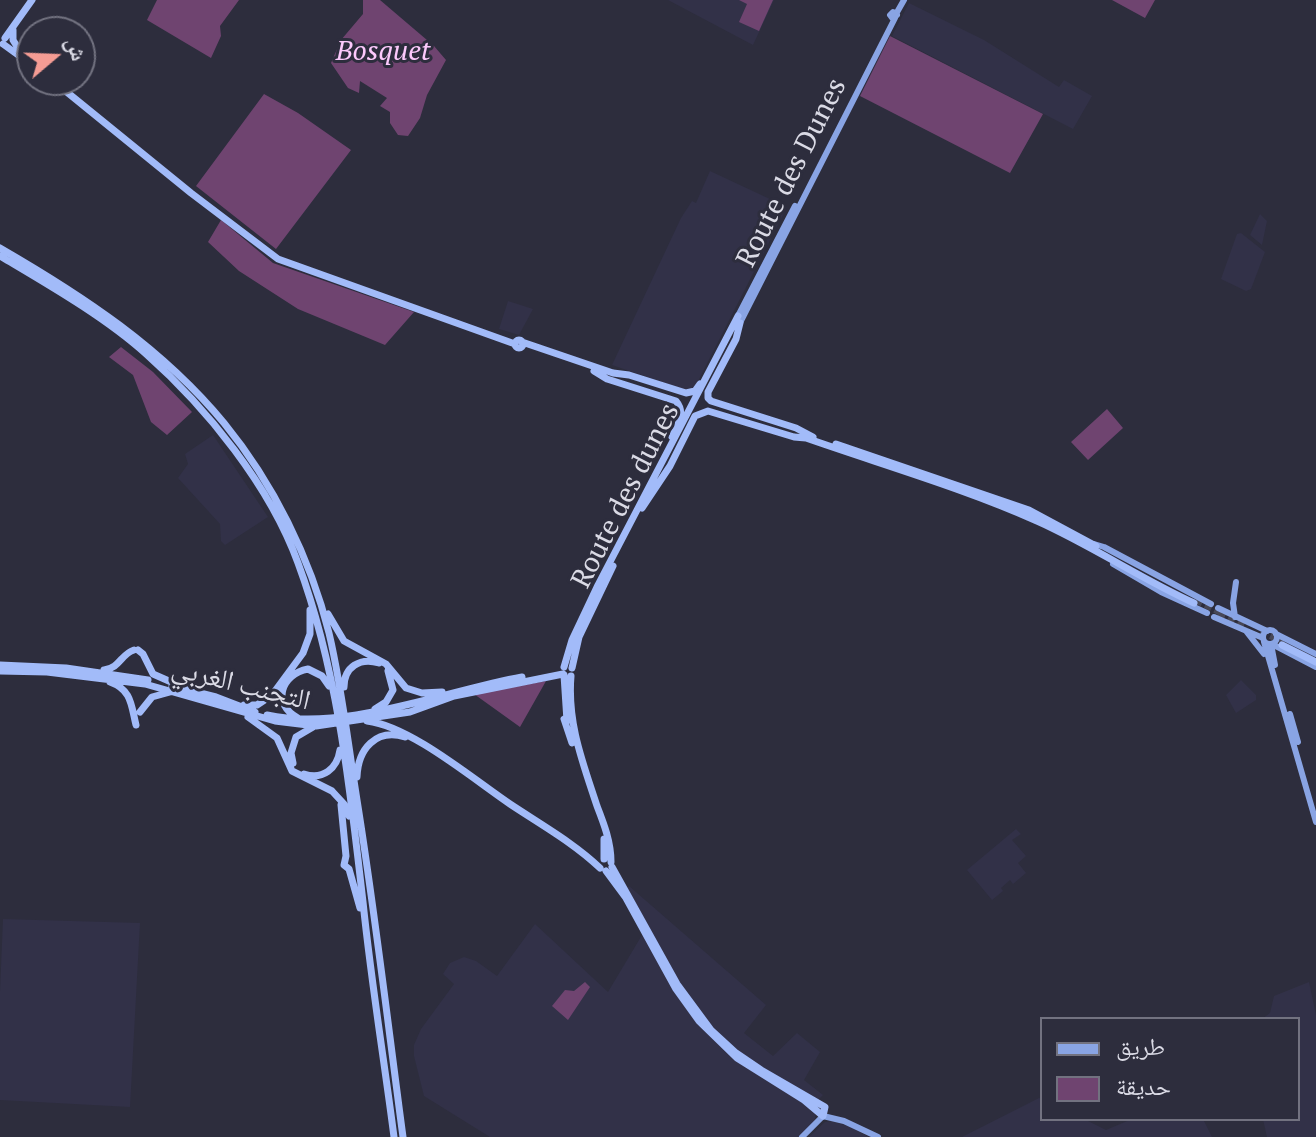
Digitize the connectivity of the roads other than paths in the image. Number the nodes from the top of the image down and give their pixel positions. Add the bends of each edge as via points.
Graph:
1 (30, 0) edge
2 (902, 0) edge
3 (13, 25) junction
4 (2, 38) edge
5 (16, 44) edge
6 (74, 96) edge
7 (0, 248) edge
8 (0, 258) edge
9 (739, 320) junction
10 (519, 344) junction
11 (726, 347) joint
12 (688, 421) junction
13 (806, 437) junction
14 (656, 475) junction
15 (642, 508) junction
16 (1059, 531) junction
17 (1092, 544) junction
18 (300, 546) junction
19 (1236, 582) dead end
20 (306, 588) junction
21 (1211, 604) junction
22 (1218, 608) junction
23 (1210, 615) junction
24 (1235, 617) junction
25 (1244, 629) junction
26 (1267, 631) junction
27 (1276, 633) junction
28 (1268, 642) junction
29 (1282, 645) junction
30 (567, 655) junction
31 (1270, 657) junction
32 (1316, 660) edge
33 (0, 668) edge
34 (84, 670) junction
35 (554, 671) junction
36 (566, 671) junction
37 (547, 677) junction
38 (101, 678) junction
39 (128, 679) junction
40 (460, 690) junction
41 (185, 691) junction
42 (334, 698) junction
43 (216, 700) junction
44 (140, 712) dead end
45 (364, 712) junction
46 (300, 719) junction
47 (342, 721) junction
48 (136, 725) dead end
49 (316, 726) junction
50 (415, 740) junction
51 (572, 743) junction
52 (340, 799) junction
53 (1316, 807) edge
54 (1316, 822) edge
55 (359, 834) junction
56 (607, 865) junction
57 (365, 926) junction
58 (822, 1112) junction
59 (394, 1137) edge
60 (403, 1137) edge
61 (802, 1137) edge
62 (878, 1137) edge

1 - 3 highway
2 - 9 main road, Route des Dunes
3 - 4 highway
3 - 5 highway
6 - 10 highway via 281,257
7 - 18 highway via 89,303 166,363 241,446
8 - 20 highway via 144,352 200,409 267,501
9 - 10 highway via 728,329 692,392
9 - 11 highway, Route des Dunes
9 - 13 highway via 709,399 793,427
10 - 14 highway via 673,399 681,416
11 - 12 highway, Route des dunes
12 - 14 highway
12 - 15 highway, Route des dunes
13 - 15 highway via 701,412
13 - 16 highway
13 - 17 highway via 1004,500
14 - 30 highway
15 - 36 highway, Route des dunes
16 - 17 highway via 1195,602
16 - 23 main road
17 - 21 main road
18 - 40 highway via 332,626 344,641 386,664 411,690
18 - 47 highway via 329,632
19 - 24 main road
20 - 42 highway
20 - 43 highway via 308,643 272,695 252,705
21 - 22 main road
21 - 23 main road
22 - 23 main road
22 - 24 main road
23 - 25 main road
24 - 26 main road
25 - 28 main road
25 - 31 main road
26 - 27 main road
26 - 28 main road
27 - 28 main road via 1277,639
27 - 32 main road
28 - 29 main road
28 - 31 main road
29 - 31 main road
29 - 32 highway
30 - 35 highway
30 - 36 highway
31 - 53 main road
31 - 54 main road
33 - 34 highway, التجنب الغربي
33 - 38 highway, التجنب الغربي
34 - 39 highway, التجنب الغربي
34 - 41 highway via 113,668 136,650 155,676
35 - 36 highway, التجنب الغربي
35 - 40 highway, التجنب الغربي
36 - 37 highway, التجنب الغربي
36 - 51 highway via 565,709
36 - 56 highway via 574,734 609,842
37 - 47 highway, التجنب الغربي via 454,696 410,712
37 - 51 highway via 560,685
38 - 39 highway, التجنب الغربي
38 - 48 highway via 127,692
39 - 41 highway, التجنب الغربي
40 - 45 highway, التجنب الغربي via 417,704
41 - 43 highway, التجنب الغربي
41 - 44 highway via 158,694
42 - 46 highway via 322,676 298,671 281,690 285,708
42 - 47 highway
43 - 46 highway, التجنب الغربي
43 - 49 highway, التجنب الغربي via 283,723
43 - 52 highway via 271,732 292,771
45 - 47 highway, التجنب الغربي
45 - 47 highway via 383,705 393,690 388,670 371,661 346,672
46 - 47 highway, التجنب الغربي
47 - 49 highway, التجنب الغربي
47 - 49 highway via 337,761 323,775 310,776 294,766 291,753 296,737
47 - 50 highway via 384,724
47 - 55 highway
50 - 55 highway via 389,734 370,742 360,755
50 - 56 highway
51 - 56 highway via 604,840
52 - 55 highway
52 - 57 highway via 344,865
55 - 57 highway
55 - 60 highway
56 - 58 highway via 699,1021 737,1058
57 - 59 highway
58 - 61 main road
58 - 62 main road

